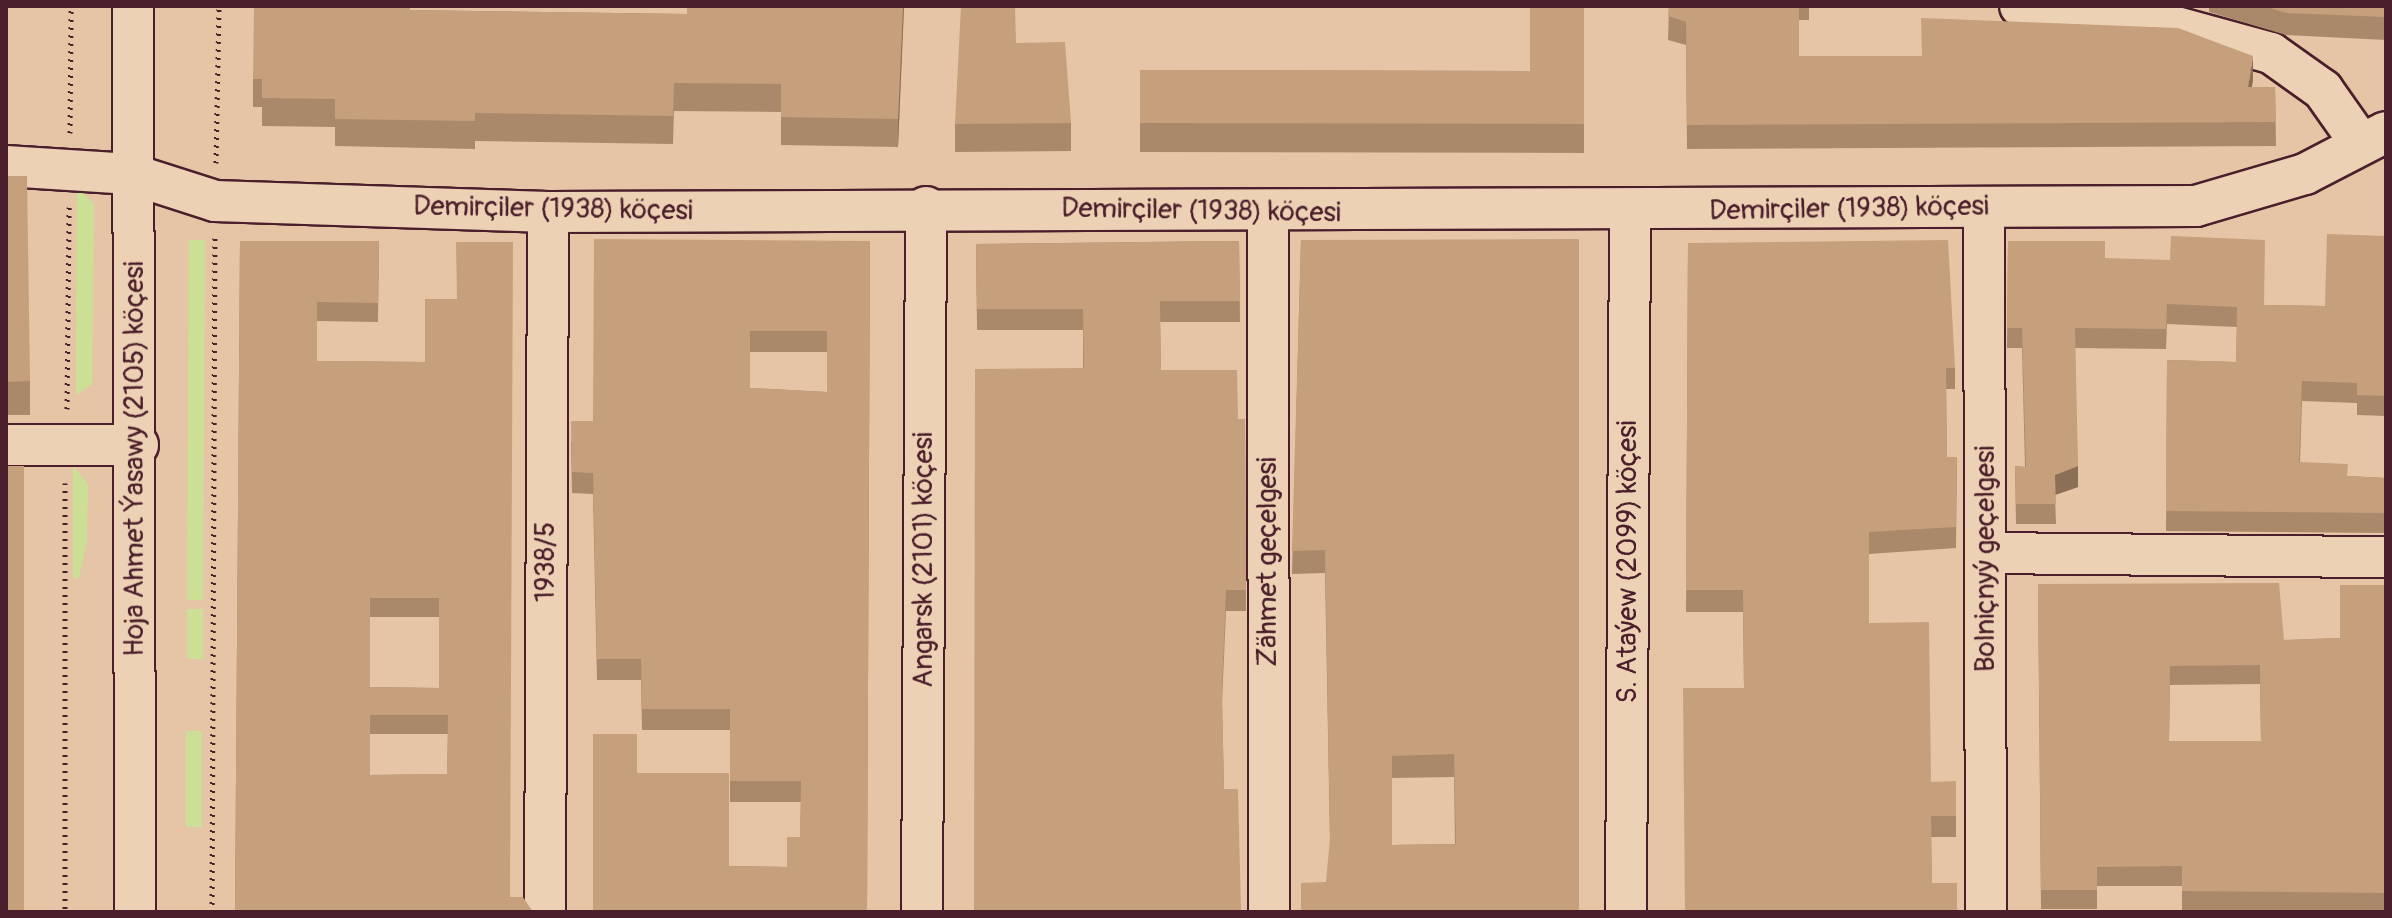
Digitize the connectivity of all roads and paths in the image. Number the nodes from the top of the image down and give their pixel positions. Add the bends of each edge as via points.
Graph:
1 (133, 6) edge
2 (219, 6) edge
3 (2020, 6) edge
4 (2374, 138) edge
5 (6, 166) edge
6 (131, 174) junction
7 (215, 201) junction
8 (926, 207) junction
9 (1984, 207) junction
10 (548, 212) junction
11 (1268, 212) junction
12 (1630, 213) junction
13 (6, 445) edge
14 (138, 445) junction
15 (1987, 553) junction
16 (2386, 557) edge
17 (135, 912) edge
18 (212, 912) edge
19 (545, 912) edge
20 (922, 912) edge
21 (1269, 912) edge
22 (1626, 912) edge
23 (1986, 912) edge

1 - 6 street, Hoja Ahmet Ýasawy (2105) köçesi
2 - 7 path
3 - 4 street via 2169,25 2271,53 2323,90
4 - 9 street, Demirçiler (1938) köçesi via 2305,174 2196,206
5 - 6 street, Demirçiler (1938) köçesi
6 - 7 street, Demirçiler (1938) köçesi
6 - 14 street, Hoja Ahmet Ýasawy (2105) köçesi
7 - 10 street, Demirçiler (1938) köçesi
7 - 18 path
8 - 10 street, Demirçiler (1938) köçesi
8 - 11 street, Demirçiler (1938) köçesi
8 - 20 street, Angarsk (2101) köçesi
9 - 12 street, Demirçiler (1938) köçesi
9 - 15 street, Bolniçnyý geçelgesi
10 - 19 street, 1938/5
11 - 12 street, Demirçiler (1938) köçesi
11 - 21 street, Zähmet geçelgesi
12 - 22 street, S. Ataýew (2099) köçesi
13 - 14 street
14 - 17 street, Hoja Ahmet Ýasawy (2105) köçesi
15 - 16 street
15 - 23 street, Bolniçnyý geçelgesi

